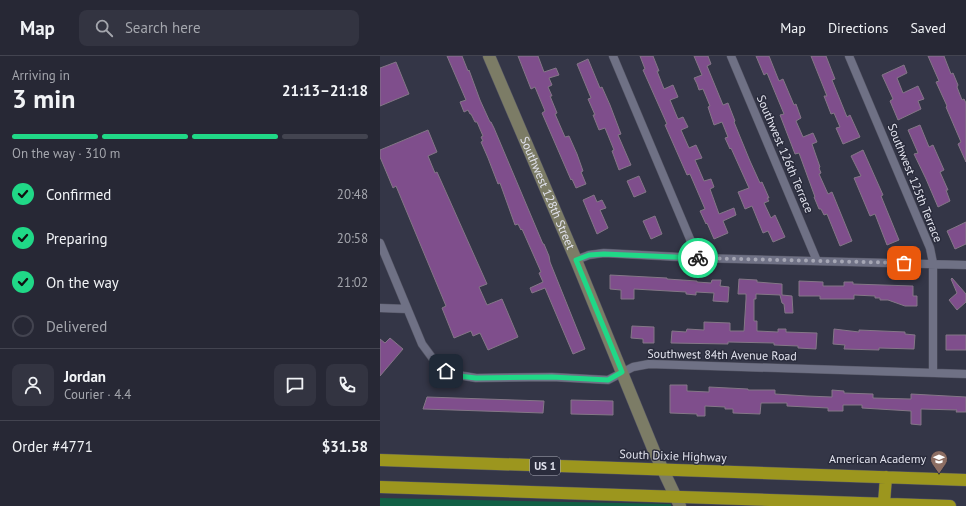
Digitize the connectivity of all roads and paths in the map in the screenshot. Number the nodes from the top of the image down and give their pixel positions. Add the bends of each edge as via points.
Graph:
1 (489, 56) edge
2 (613, 56) edge
3 (731, 56) edge
4 (849, 56) edge
5 (380, 243) edge
6 (698, 258) junction
7 (576, 260) junction
8 (817, 261) junction
9 (933, 263) junction
10 (966, 264) edge
11 (380, 308) edge
12 (407, 309) junction
13 (622, 372) junction
14 (933, 372) junction
15 (966, 374) edge
16 (380, 460) edge
17 (662, 470) junction
18 (886, 477) junction
19 (966, 480) edge
20 (380, 487) edge
21 (678, 501) edge
22 (884, 503) junction
23 (950, 506) edge

1 - 7 street, Southwest 128th Street
2 - 6 street
3 - 8 street, Southwest 126th Terrace
4 - 9 street, Southwest 125th Terrace via 926,237
5 - 12 street, Southwest 84th Avenue Road
6 - 7 street via 604,254 589,255
6 - 8 street
7 - 13 street, Southwest 128th Street
8 - 9 street
9 - 10 street
9 - 14 street, Southwest 125th Terrace
11 - 12 street
12 - 13 street, Southwest 84th Avenue Road via 422,344 436,363 452,374 476,378 552,377 608,380
13 - 14 street, Southwest 84th Avenue Road via 649,364
13 - 17 street, Southwest 128th Street
14 - 15 street, Southwest 84th Avenue Road
16 - 17 highway, South Dixie Highway / US 1
17 - 18 highway, South Dixie Highway / US 1
17 - 21 street, Southwest 128th Street
18 - 19 highway, South Dixie Highway / US 1
18 - 22 highway
20 - 21 highway, US 1
21 - 22 highway, US 1
22 - 23 highway, US 1

